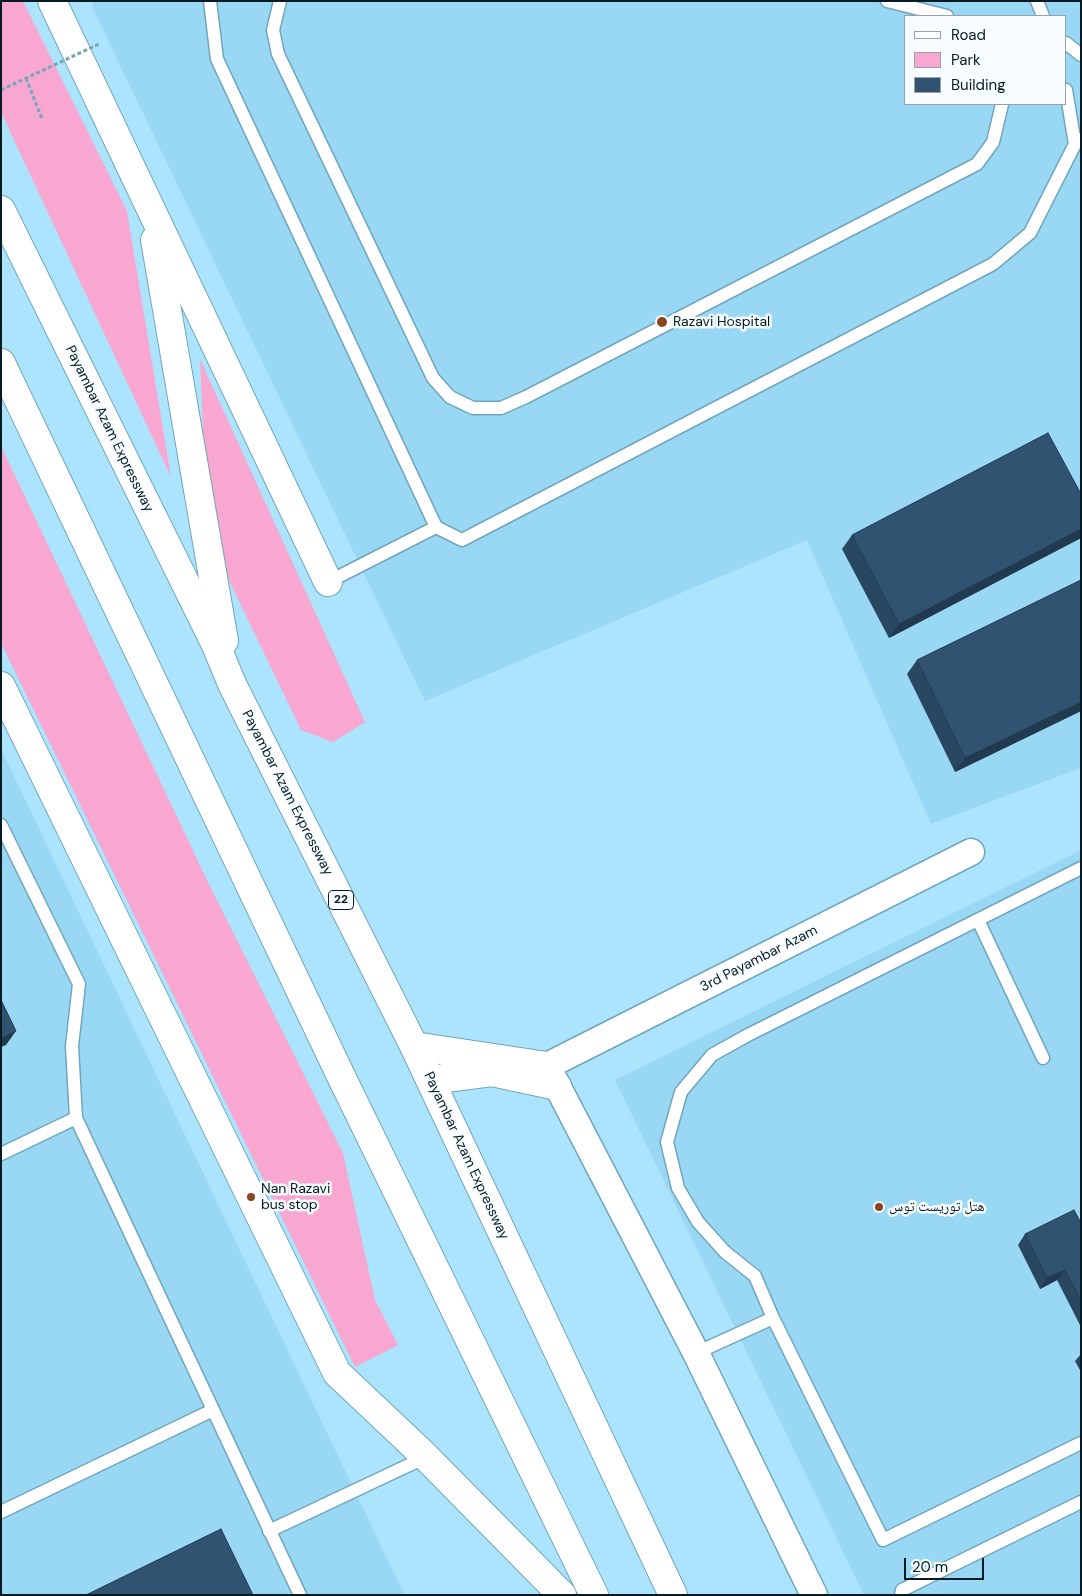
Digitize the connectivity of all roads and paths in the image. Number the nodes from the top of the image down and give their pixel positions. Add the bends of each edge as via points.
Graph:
1 (210, 1) edge
2 (280, 1) edge
3 (887, 1) edge
4 (1037, 1) edge
5 (58, 4) edge
6 (943, 15) edge
7 (1043, 15) edge
8 (101, 43) dead end
9 (1067, 45) edge
10 (1081, 55) edge
11 (26, 78) junction
12 (1, 90) edge
13 (1067, 94) edge
14 (1002, 105) edge
15 (42, 119) dead end
16 (1078, 142) edge
17 (150, 207) junction
18 (1, 210) edge
19 (1, 363) edge
20 (436, 527) junction
21 (328, 582) joint
22 (232, 684) junction
23 (1, 686) edge
24 (1, 825) edge
25 (971, 852) dead end
26 (1081, 868) edge
27 (978, 920) junction
28 (414, 1046) junction
29 (1043, 1058) dead end
30 (552, 1076) junction
31 (430, 1080) junction
32 (76, 1118) junction
33 (1, 1154) edge
34 (773, 1318) junction
35 (696, 1353) junction
36 (213, 1410) junction
37 (1081, 1443) edge
38 (426, 1457) junction
39 (1081, 1502) edge
40 (1, 1512) edge
41 (269, 1531) junction
42 (300, 1595) edge
43 (562, 1595) edge
44 (594, 1595) edge
45 (673, 1595) edge
46 (814, 1595) edge
47 (901, 1595) edge

1 - 20 lane via 217,59
2 - 14 lane via 273,30 282,63 433,378 450,397 473,408 501,408 526,396 977,164 994,142
3 - 6 lane
4 - 7 lane
5 - 17 highway
8 - 11 path, bridge
9 - 10 lane
11 - 12 path, bridge
11 - 15 path
13 - 16 lane
16 - 20 lane via 1030,233 994,264 462,540
17 - 21 highway
17 - 22 highway
18 - 22 highway, Payambar Azam Expressway / 22 via 215,643
19 - 44 highway via 335,1064
20 - 21 lane
22 - 28 highway, Payambar Azam Expressway / 22
23 - 38 highway via 337,1373
24 - 32 lane via 79,984 72,1046
25 - 30 street, 3rd Payambar Azam
26 - 27 lane
27 - 29 lane
27 - 34 lane via 712,1055 681,1092 668,1142 678,1188 698,1222 725,1252 755,1276
28 - 30 highway
28 - 31 highway, Payambar Azam Expressway / 22
30 - 31 highway via 492,1072
30 - 35 street
31 - 45 highway, Payambar Azam Expressway / 22
32 - 33 lane
32 - 36 lane
34 - 35 lane
34 - 37 lane via 883,1540
35 - 46 street
36 - 40 lane
36 - 41 lane
38 - 41 lane
38 - 43 highway
39 - 47 lane via 902,1590
41 - 42 lane

